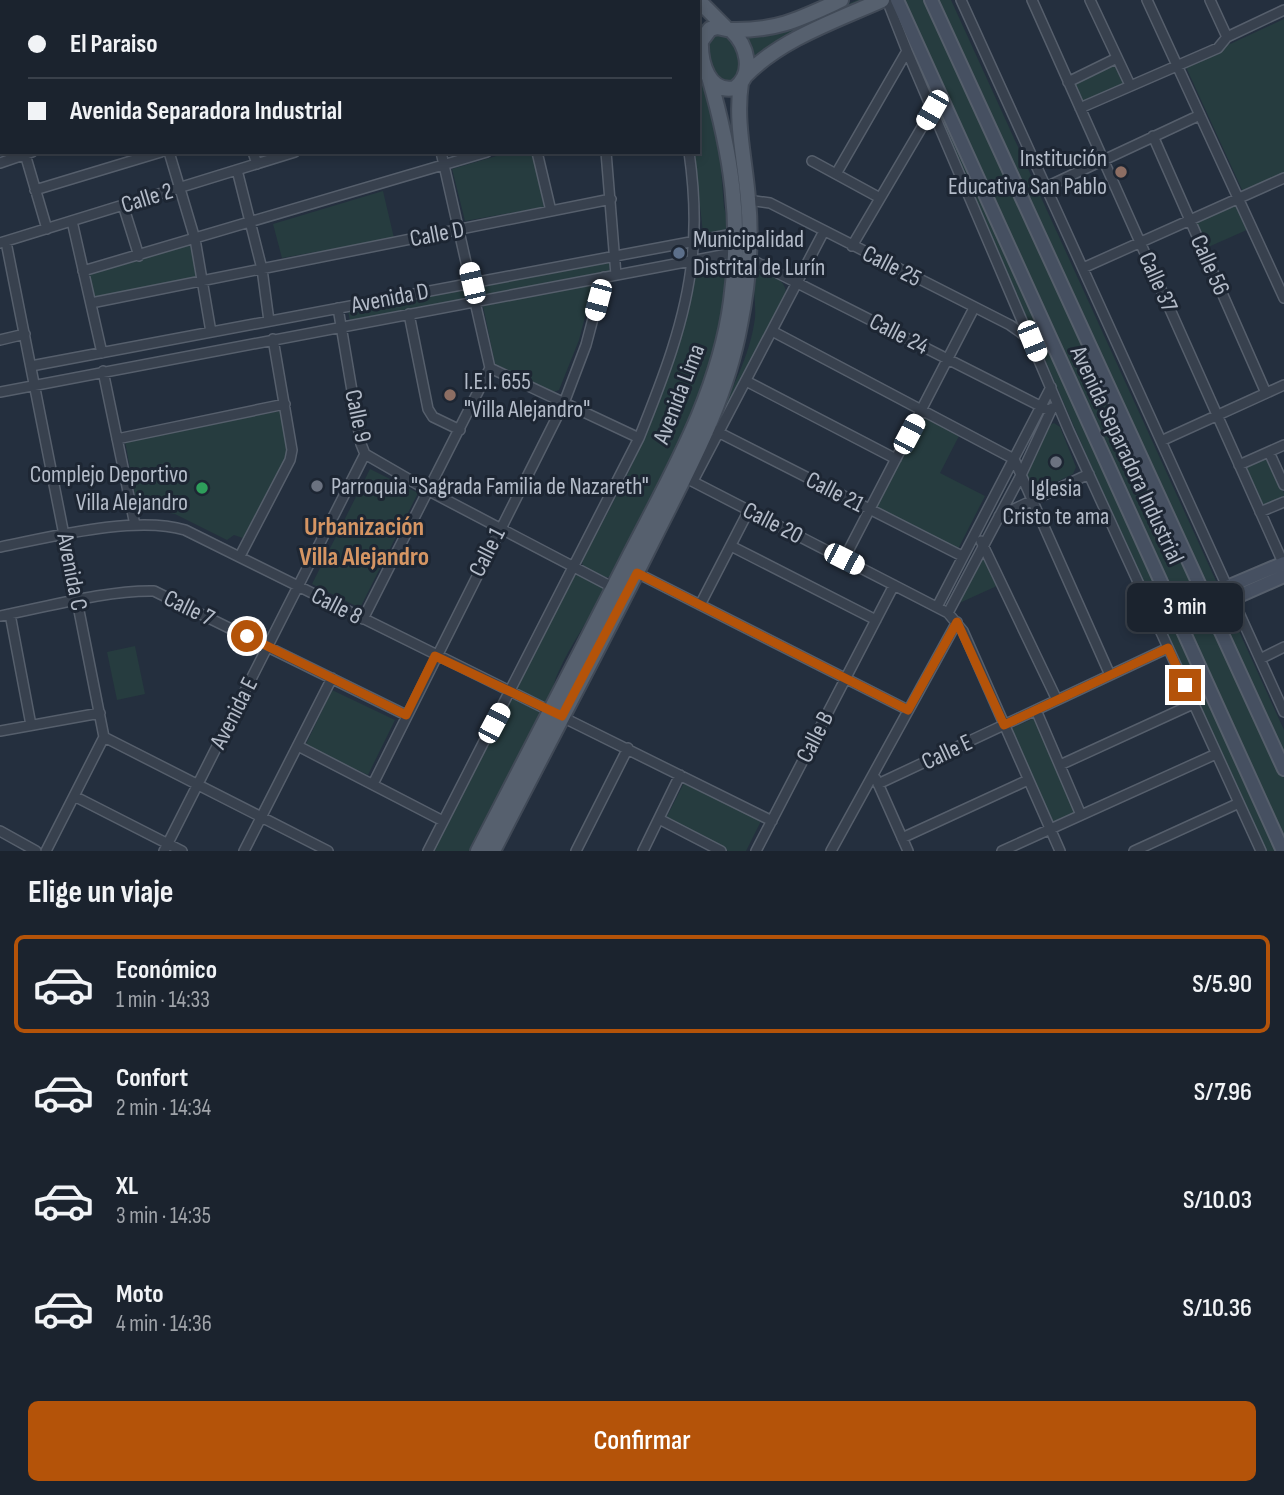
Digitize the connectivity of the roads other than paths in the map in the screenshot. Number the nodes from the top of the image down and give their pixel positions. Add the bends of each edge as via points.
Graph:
1 (841, 0) edge
2 (882, 0) edge
3 (887, 0) edge
4 (897, 0) edge
5 (931, 0) edge
6 (961, 0) edge
7 (1032, 0) edge
8 (1090, 0) edge
9 (1147, 0) edge
10 (1210, 0) edge
11 (700, 2) edge
12 (1284, 10) edge
13 (728, 29) junction
14 (1227, 37) junction
15 (907, 51) junction
16 (700, 52) edge
17 (1117, 58) junction
18 (1177, 65) junction
19 (709, 77) junction
20 (743, 80) junction
21 (1068, 82) junction
22 (1130, 85) junction
23 (1080, 108) junction
24 (932, 110) junction
25 (1200, 115) junction
26 (1153, 136) junction
27 (25, 154) edge
28 (28, 154) edge
29 (154, 154) edge
30 (170, 154) edge
31 (254, 154) edge
32 (289, 154) edge
33 (441, 154) edge
34 (480, 154) edge
35 (537, 154) edge
36 (606, 154) edge
37 (689, 154) edge
38 (1103, 160) junction
39 (812, 161) dead end
40 (0, 163) edge
41 (257, 164) junction
42 (444, 165) junction
43 (237, 170) junction
44 (836, 174) junction
45 (1284, 178) edge
46 (1046, 187) junction
47 (179, 188) junction
48 (35, 190) junction
49 (880, 198) junction
50 (611, 199) junction
51 (1238, 199) junction
52 (748, 200) junction
53 (123, 205) junction
54 (551, 211) junction
55 (1190, 220) junction
56 (72, 221) junction
57 (251, 222) junction
58 (47, 229) junction
59 (460, 230) junction
60 (824, 231) junction
61 (742, 232) junction
62 (195, 239) junction
63 (694, 241) junction
64 (3, 242) edge
65 (1140, 242) junction
66 (852, 246) junction
67 (744, 253) junction
68 (616, 255) junction
69 (139, 256) junction
70 (692, 260) junction
71 (1083, 268) junction
72 (262, 269) junction
73 (83, 271) junction
74 (616, 275) junction
75 (604, 277) junction
76 (202, 281) junction
77 (472, 283) junction
78 (797, 283) junction
79 (1284, 298) edge
80 (475, 301) junction
81 (91, 303) junction
82 (338, 308) junction
83 (974, 308) junction
84 (409, 314) junction
85 (269, 321) junction
86 (341, 327) junction
87 (772, 331) junction
88 (211, 332) junction
89 (25, 334) junction
90 (273, 339) junction
91 (0, 340) edge
92 (1032, 341) junction
93 (102, 353) junction
94 (948, 359) junction
95 (31, 366) junction
96 (490, 368) junction
97 (103, 371) junction
98 (746, 381) junction
99 (35, 384) junction
100 (1284, 385) edge
101 (1051, 387) junction
102 (0, 392) edge
103 (1266, 393) junction
104 (1056, 399) junction
105 (564, 403) junction
106 (285, 404) junction
107 (1041, 406) junction
108 (922, 410) junction
109 (1050, 411) junction
110 (1217, 415) junction
111 (460, 430) junction
112 (714, 430) junction
113 (639, 438) junction
114 (117, 439) junction
115 (1161, 441) junction
116 (1284, 445) edge
117 (1269, 452) junction
118 (365, 454) junction
119 (896, 459) junction
120 (1014, 459) junction
121 (1239, 465) junction
122 (1089, 474) junction
123 (1021, 475) junction
124 (689, 479) junction
125 (1284, 485) edge
126 (429, 491) junction
127 (1032, 500) junction
128 (1284, 502) edge
129 (870, 509) junction
130 (749, 510) junction
131 (1261, 512) junction
132 (999, 516) junction
133 (135, 525) junction
134 (500, 528) junction
135 (64, 535) junction
136 (973, 535) junction
137 (984, 543) junction
138 (0, 546) edge
139 (731, 546) junction
140 (240, 556) junction
141 (962, 556) junction
142 (844, 559) junction
143 (1284, 564) edge
144 (574, 567) junction
145 (637, 573) junction
146 (1284, 576) edge
147 (894, 585) junction
148 (299, 586) junction
149 (614, 588) junction
150 (1230, 593) junction
151 (77, 601) junction
152 (701, 605) junction
153 (937, 607) junction
154 (948, 613) junction
155 (10, 614) junction
156 (0, 616) edge
157 (363, 619) junction
158 (876, 620) junction
159 (957, 622) junction
160 (268, 647) junction
161 (1284, 647) edge
162 (1168, 648) junction
163 (435, 656) junction
164 (1260, 659) junction
165 (1110, 675) junction
166 (332, 678) junction
167 (846, 678) junction
168 (510, 692) junction
169 (1057, 700) junction
170 (1193, 704) junction
171 (908, 710) junction
172 (1036, 710) junction
173 (1284, 712) edge
174 (100, 713) junction
175 (556, 713) junction
176 (406, 715) junction
177 (31, 725) junction
178 (1004, 725) junction
179 (0, 731) edge
180 (104, 737) junction
181 (299, 746) junction
182 (628, 748) junction
183 (1216, 754) junction
184 (1059, 765) junction
185 (1284, 769) edge
186 (873, 774) junction
187 (680, 775) junction
188 (1028, 780) junction
189 (373, 784) junction
190 (878, 784) junction
191 (198, 785) junction
192 (74, 796) junction
193 (1239, 803) junction
194 (1081, 815) junction
195 (262, 817) junction
196 (659, 819) junction
197 (443, 821) junction
198 (772, 821) junction
199 (1050, 829) junction
200 (0, 831) edge
201 (902, 838) junction
202 (166, 848) edge
203 (36, 851) edge
204 (46, 851) edge
205 (181, 851) edge
206 (244, 851) edge
207 (328, 851) edge
208 (428, 851) edge
209 (478, 851) edge
210 (493, 851) edge
211 (576, 851) edge
212 (643, 851) edge
213 (721, 851) edge
214 (756, 851) edge
215 (831, 851) edge
216 (908, 851) edge
217 (1002, 851) edge
218 (1060, 851) edge
219 (1134, 851) edge
220 (1261, 851) edge
221 (1283, 851) edge

1 - 13 main road via 775,28
2 - 20 main road via 799,38 757,64
3 - 15 street, Avenida Separadora Industrial
4 - 221 main road, Avenida Separadora Industrial
5 - 185 main road, Avenida Separadora Industrial
6 - 46 street, Avenida Separadora Industrial
7 - 21 street, Calle 37
8 - 17 street
9 - 18 street
10 - 14 street
11 - 13 main road
12 - 14 street
13 - 16 main road via 717,27 704,34
13 - 20 main road via 745,49
14 - 18 street via 1218,48
15 - 24 street, Avenida Separadora Industrial
15 - 44 street
16 - 19 main road
17 - 21 street
17 - 22 street
18 - 22 street
18 - 25 street
19 - 20 main road via 728,89
19 - 61 main road, Avenida Lima via 725,132
20 - 52 main road, Avenida Lima via 739,105
21 - 23 street, Calle 37
22 - 23 street
23 - 38 street, Calle 37
24 - 49 street
24 - 92 street, Avenida Separadora Industrial
25 - 26 street
25 - 51 street
26 - 38 street
26 - 55 street, Calle 56
27 - 40 street
28 - 48 street
29 - 48 street
30 - 47 street
31 - 41 street
32 - 41 street, Calle 2
33 - 42 street
34 - 42 street
35 - 54 street
36 - 50 street
37 - 63 street, Avenida Lima
38 - 46 street
38 - 65 street, Calle 37
39 - 44 street
41 - 43 street, Calle 2
42 - 57 street
42 - 59 street
43 - 47 street, Calle 2
43 - 57 street
44 - 49 street
45 - 51 street
46 - 71 street, Avenida Separadora Industrial
47 - 53 street, Calle 2
47 - 62 street
48 - 58 street
49 - 66 street
50 - 54 street, Calle D
50 - 68 street
51 - 55 street
51 - 79 street
52 - 60 street, Calle 25 via 770,203
52 - 61 main road, Avenida Lima
53 - 56 street, Calle 2
53 - 69 street
54 - 59 street, Calle D
55 - 65 street
55 - 103 street, Calle 56
56 - 58 street, Calle 2
56 - 73 street
57 - 62 street
57 - 72 street
58 - 64 street, Calle 2
59 - 72 street, Calle D
59 - 77 street
60 - 66 street, Calle 25
60 - 78 street
61 - 63 street, Avenida D
61 - 67 main road, Avenida Lima
62 - 69 street
62 - 76 street
63 - 68 street, Avenida D
63 - 70 street, Avenida Lima
64 - 89 street, Avenida C
65 - 71 street
65 - 110 street, Calle 37
66 - 83 street, Calle 25
67 - 70 street, Avenida D
67 - 78 street, Calle 24
67 - 112 main road, Avenida Lima via 744,303
67 - 149 main road, Avenida Lima via 709,391
68 - 74 street
68 - 77 street, Avenida D
69 - 73 street
70 - 74 street, Avenida D
70 - 113 street, Avenida Lima via 671,351
71 - 115 street, Avenida Separadora Industrial
72 - 76 street, Calle D
72 - 85 street
73 - 81 street
74 - 75 street, Avenida D
75 - 80 street, Avenida D
75 - 105 street, Calle 1
76 - 81 street, Calle D
76 - 88 street
77 - 80 street
77 - 82 street, Avenida D
78 - 87 street
78 - 94 street, Calle 24
80 - 84 street, Avenida D
80 - 96 street
81 - 93 street
82 - 85 street, Avenida D
82 - 86 street, Calle 9
83 - 92 street, Calle 25
83 - 94 street
84 - 86 street, Avenida D
84 - 111 street via 428,409 433,417
85 - 88 street, Avenida D
86 - 90 street, Avenida D
86 - 118 street, Calle 9
87 - 98 street
87 - 108 street
88 - 93 street, Avenida D
89 - 91 street
89 - 95 street, Avenida C
90 - 97 street, Avenida D
90 - 106 street
92 - 101 street, Avenida Separadora Industrial
93 - 95 street, Avenida D
94 - 107 street, Calle 24
94 - 108 street
95 - 99 street, Avenida C
96 - 105 street
96 - 111 street
97 - 99 street, Avenida D
97 - 114 street
98 - 112 street
98 - 119 street
99 - 102 street
99 - 135 street, Avenida C
100 - 103 street
101 - 104 street, Avenida Separadora Industrial
101 - 107 street
103 - 110 street
104 - 109 street
104 - 122 street, Avenida Separadora Industrial
105 - 113 street
105 - 134 street, Calle 1
106 - 114 street
106 - 140 street via 290,460
107 - 109 street, Calle 24
107 - 120 street
108 - 119 street
108 - 120 street
109 - 123 street
110 - 115 street
110 - 121 street, Calle 37
111 - 126 street
112 - 124 main road, Avenida Lima
112 - 129 street, Calle 21
113 - 144 street, Avenida Lima
114 - 133 street
115 - 150 street, Avenida Separadora Industrial
116 - 117 street
117 - 121 street
117 - 125 street
118 - 126 street, Calle 9
118 - 148 street, Avenida E
119 - 129 street
120 - 123 street
120 - 136 street
121 - 131 street, Calle 37
122 - 127 street
122 - 162 street, Avenida Separadora Industrial
123 - 127 street
123 - 132 street
124 - 130 street, Calle 20
124 - 145 main road, Avenida Lima
126 - 134 street, Calle 9
126 - 157 street
127 - 132 street
127 - 165 street
128 - 131 street
129 - 141 street, Calle 21
129 - 142 street
130 - 139 street
130 - 142 street, Calle 20
131 - 143 street, Calle 37
132 - 137 street
133 - 135 street, Calle 8
133 - 140 street, Calle 8 via 178,528
134 - 144 street, Calle 9
134 - 163 street, Calle 1
135 - 138 street
135 - 151 street, Avenida C
136 - 137 street
136 - 141 street
137 - 154 street
137 - 169 street
139 - 152 street
139 - 158 street
140 - 148 street, Calle 8
141 - 153 street
142 - 147 street, Calle 20
143 - 150 main road
144 - 149 street, Calle 9
144 - 168 street, Avenida Lima
145 - 152 street
145 - 175 main road, Avenida Lima
146 - 150 main road
147 - 153 street, Calle 20
147 - 158 street, Calle B
148 - 157 street, Calle 8
148 - 160 street, Avenida E
149 - 175 main road, Avenida Lima
150 - 164 street, Avenida Separadora Industrial
151 - 155 street
151 - 160 street, Calle 7 via 154,591
151 - 174 street, Avenida C
152 - 167 street
153 - 154 street, Calle 20
154 - 159 street, Calle 20
155 - 156 street
155 - 177 street
157 - 163 street, Calle 8
158 - 167 street, Calle B
159 - 171 street
159 - 178 street
160 - 166 street, Calle 7
160 - 191 street, Avenida E
161 - 164 street
162 - 165 street, Calle E
162 - 170 street, Avenida Separadora Industrial
163 - 168 street, Calle 8
163 - 176 street, Calle 1
164 - 173 street, Avenida Separadora Industrial
165 - 169 street, Calle E
166 - 176 street, Calle 7
166 - 181 street
167 - 171 street
167 - 198 street, Calle B
168 - 175 street, Calle 8
168 - 197 street, Avenida Lima
169 - 172 street, Calle E
170 - 183 street, Avenida Separadora Industrial
170 - 184 street
171 - 186 street
172 - 178 street, Calle E
172 - 184 street
174 - 177 street
174 - 180 street, Avenida C
175 - 182 street, Calle 8
175 - 209 main road, Avenida Lima
175 - 210 main road, Avenida Lima
176 - 189 street, Calle 1
177 - 179 street
178 - 188 street
178 - 190 street, Calle E
180 - 191 street
180 - 192 street
181 - 189 street
181 - 195 street
182 - 187 street, Calle 8
182 - 211 street
183 - 193 street, Avenida Separadora Industrial
183 - 194 street
184 - 194 street
186 - 190 street
186 - 215 street
187 - 196 street
187 - 198 street, Calle 8
188 - 199 street
188 - 201 street
189 - 197 street
190 - 201 street
191 - 195 street
191 - 202 street
192 - 202 street
192 - 204 street
193 - 219 street
193 - 220 street, Avenida Separadora Industrial
194 - 199 street
195 - 206 street
195 - 207 street
196 - 212 street
196 - 213 street
197 - 208 street, Avenida Lima
198 - 214 street, Calle B
199 - 217 street
199 - 218 street
200 - 203 street
201 - 216 street
202 - 205 street

